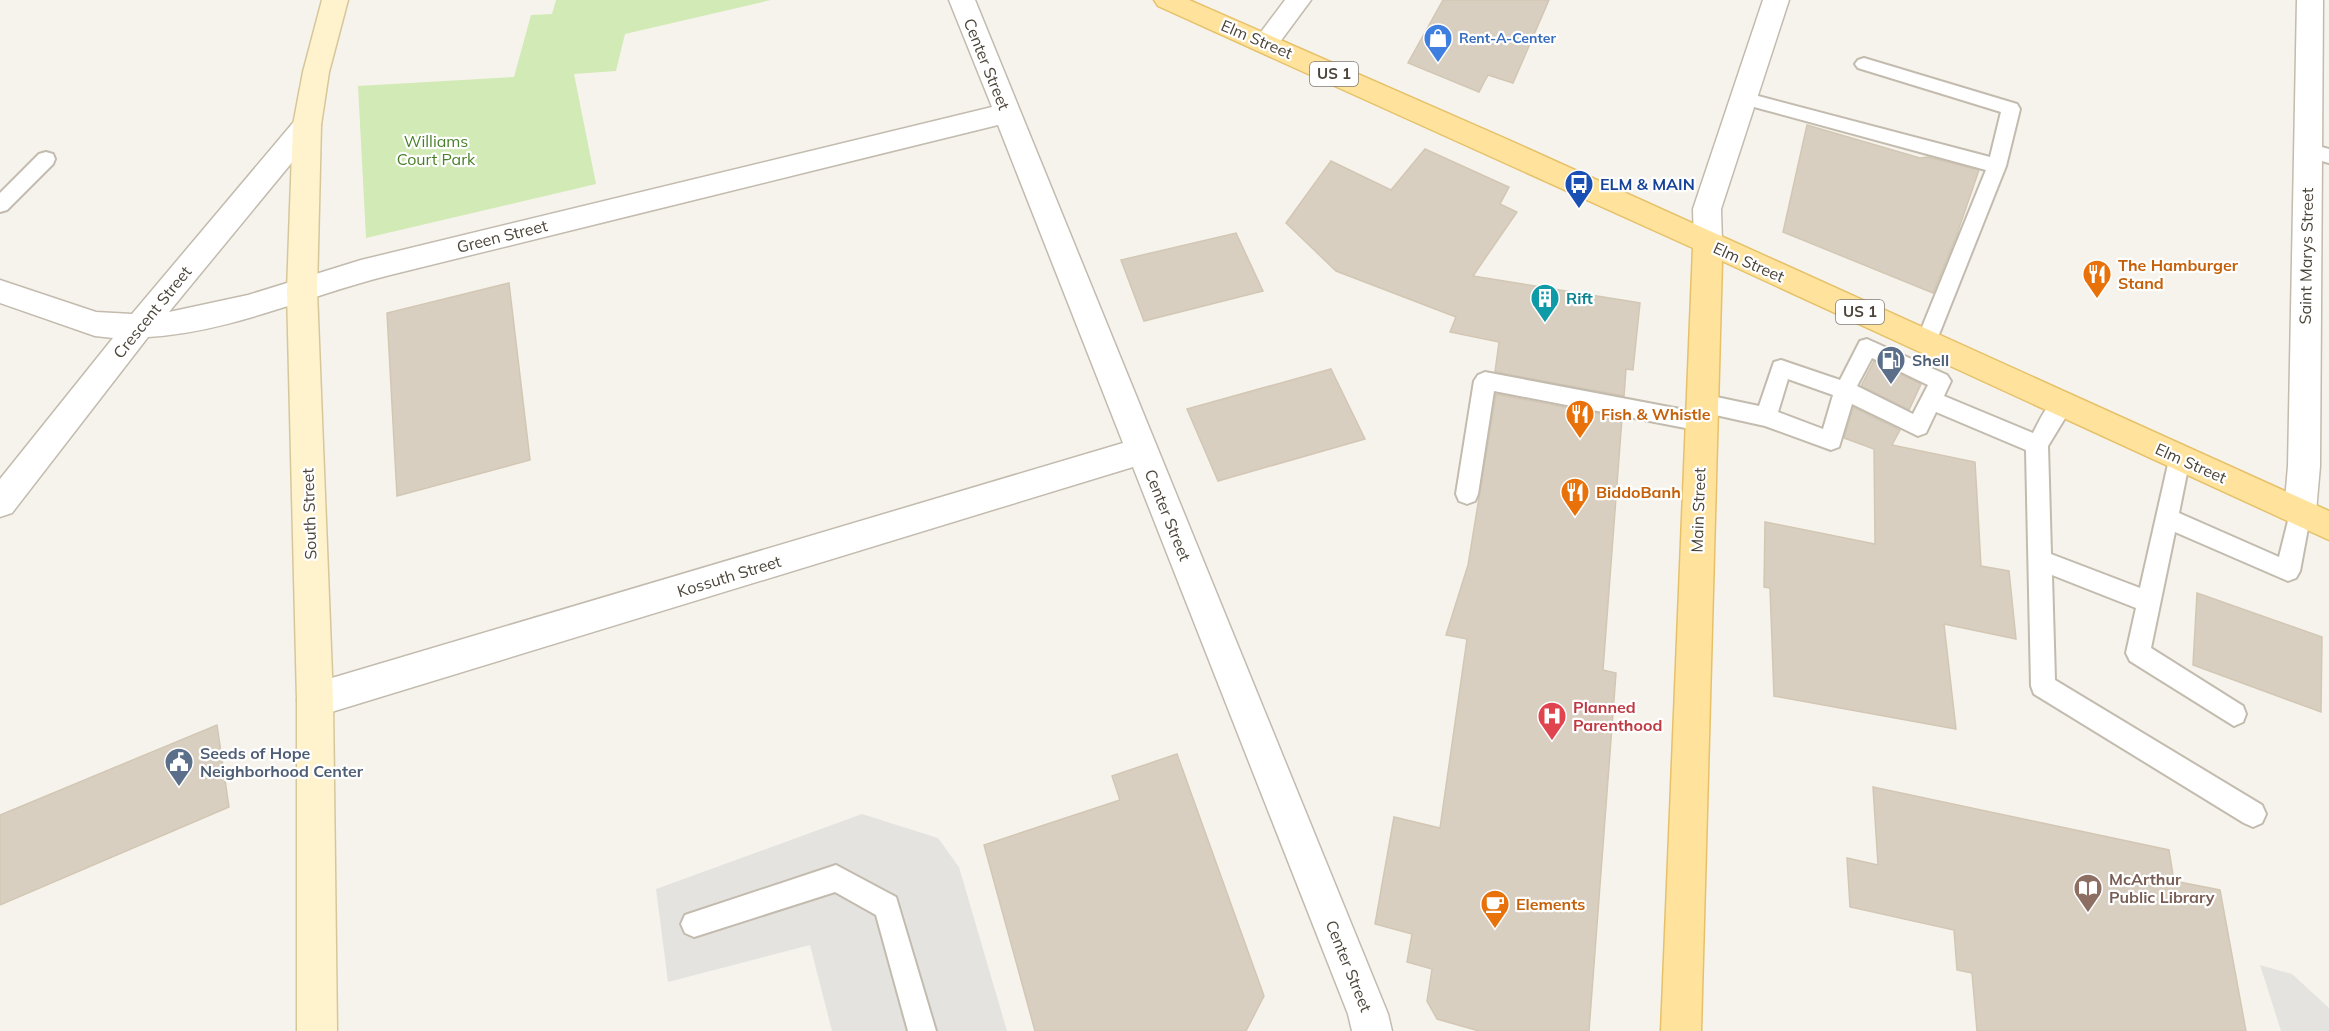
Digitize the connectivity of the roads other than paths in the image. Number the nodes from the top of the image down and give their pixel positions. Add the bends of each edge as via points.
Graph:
1 (335, 0) edge
2 (962, 0) edge
3 (1167, 0) edge
4 (1298, 0) edge
5 (1776, 0) edge
6 (2310, 0) edge
7 (2329, 4) edge
8 (1265, 44) junction
9 (1864, 64) dead end
10 (1743, 98) junction
11 (1007, 113) junction
12 (308, 125) junction
13 (2318, 153) edge
14 (46, 159) dead end
15 (1997, 166) junction
16 (0, 205) edge
17 (1708, 243) junction
18 (0, 291) edge
19 (303, 291) junction
20 (139, 327) junction
21 (1875, 335) junction
22 (1926, 342) junction
23 (1953, 355) junction
24 (1845, 390) junction
25 (1936, 391) junction
26 (2062, 405) junction
27 (1701, 413) junction
28 (1766, 417) junction
29 (2037, 445) junction
30 (1142, 451) junction
31 (2179, 458) junction
32 (1467, 494) dead end
33 (0, 502) edge
34 (2300, 512) junction
35 (2166, 518) junction
36 (2329, 526) edge
37 (2041, 560) junction
38 (2149, 602) junction
39 (315, 700) junction
40 (2234, 714) dead end
41 (2253, 814) dead end
42 (694, 924) dead end
43 (317, 1031) edge
44 (922, 1031) edge
45 (1372, 1031) edge
46 (1681, 1031) edge

1 - 12 street, South Street via 316,72
2 - 11 street, Center Street
3 - 8 main road, Elm Street / US 1
4 - 8 street
5 - 10 street, Main Street
6 - 7 street
6 - 13 street, Saint Marys Street
8 - 17 main road, Elm Street / US 1
9 - 15 lane via 2011,109
10 - 15 lane
10 - 17 street, Main Street via 1707,209
11 - 19 street, Green Street via 361,271
11 - 30 street, Center Street
12 - 19 street, South Street
12 - 20 street, Crescent Street
13 - 34 street, Saint Marys Street
14 - 16 lane
15 - 22 lane
17 - 21 main road, Elm Street / US 1
17 - 27 main road, Main Street
18 - 20 street, Green Street via 95,324
19 - 20 street, Green Street via 232,311
19 - 39 street, South Street
20 - 33 street, Crescent Street
21 - 22 main road, Elm Street / US 1
21 - 24 lane
21 - 25 lane
22 - 23 main road, Elm Street / US 1
23 - 25 lane
23 - 26 main road, Elm Street / US 1
24 - 25 lane via 1918,427
24 - 28 lane via 1781,368
24 - 28 lane via 1831,441
25 - 29 lane
26 - 29 lane
26 - 31 main road, Elm Street / US 1
27 - 28 lane
27 - 32 lane via 1485,381
27 - 46 main road, Main Street
29 - 37 lane
30 - 39 street, Kossuth Street
30 - 45 street, Center Street
31 - 34 main road, Elm Street / US 1
31 - 35 lane
34 - 35 lane via 2288,571
34 - 36 main road, Elm Street / US 1
35 - 38 lane
37 - 38 lane
37 - 41 lane via 2043,686
38 - 40 lane via 2138,653
39 - 43 street, South Street
42 - 44 lane via 836,878 887,906

